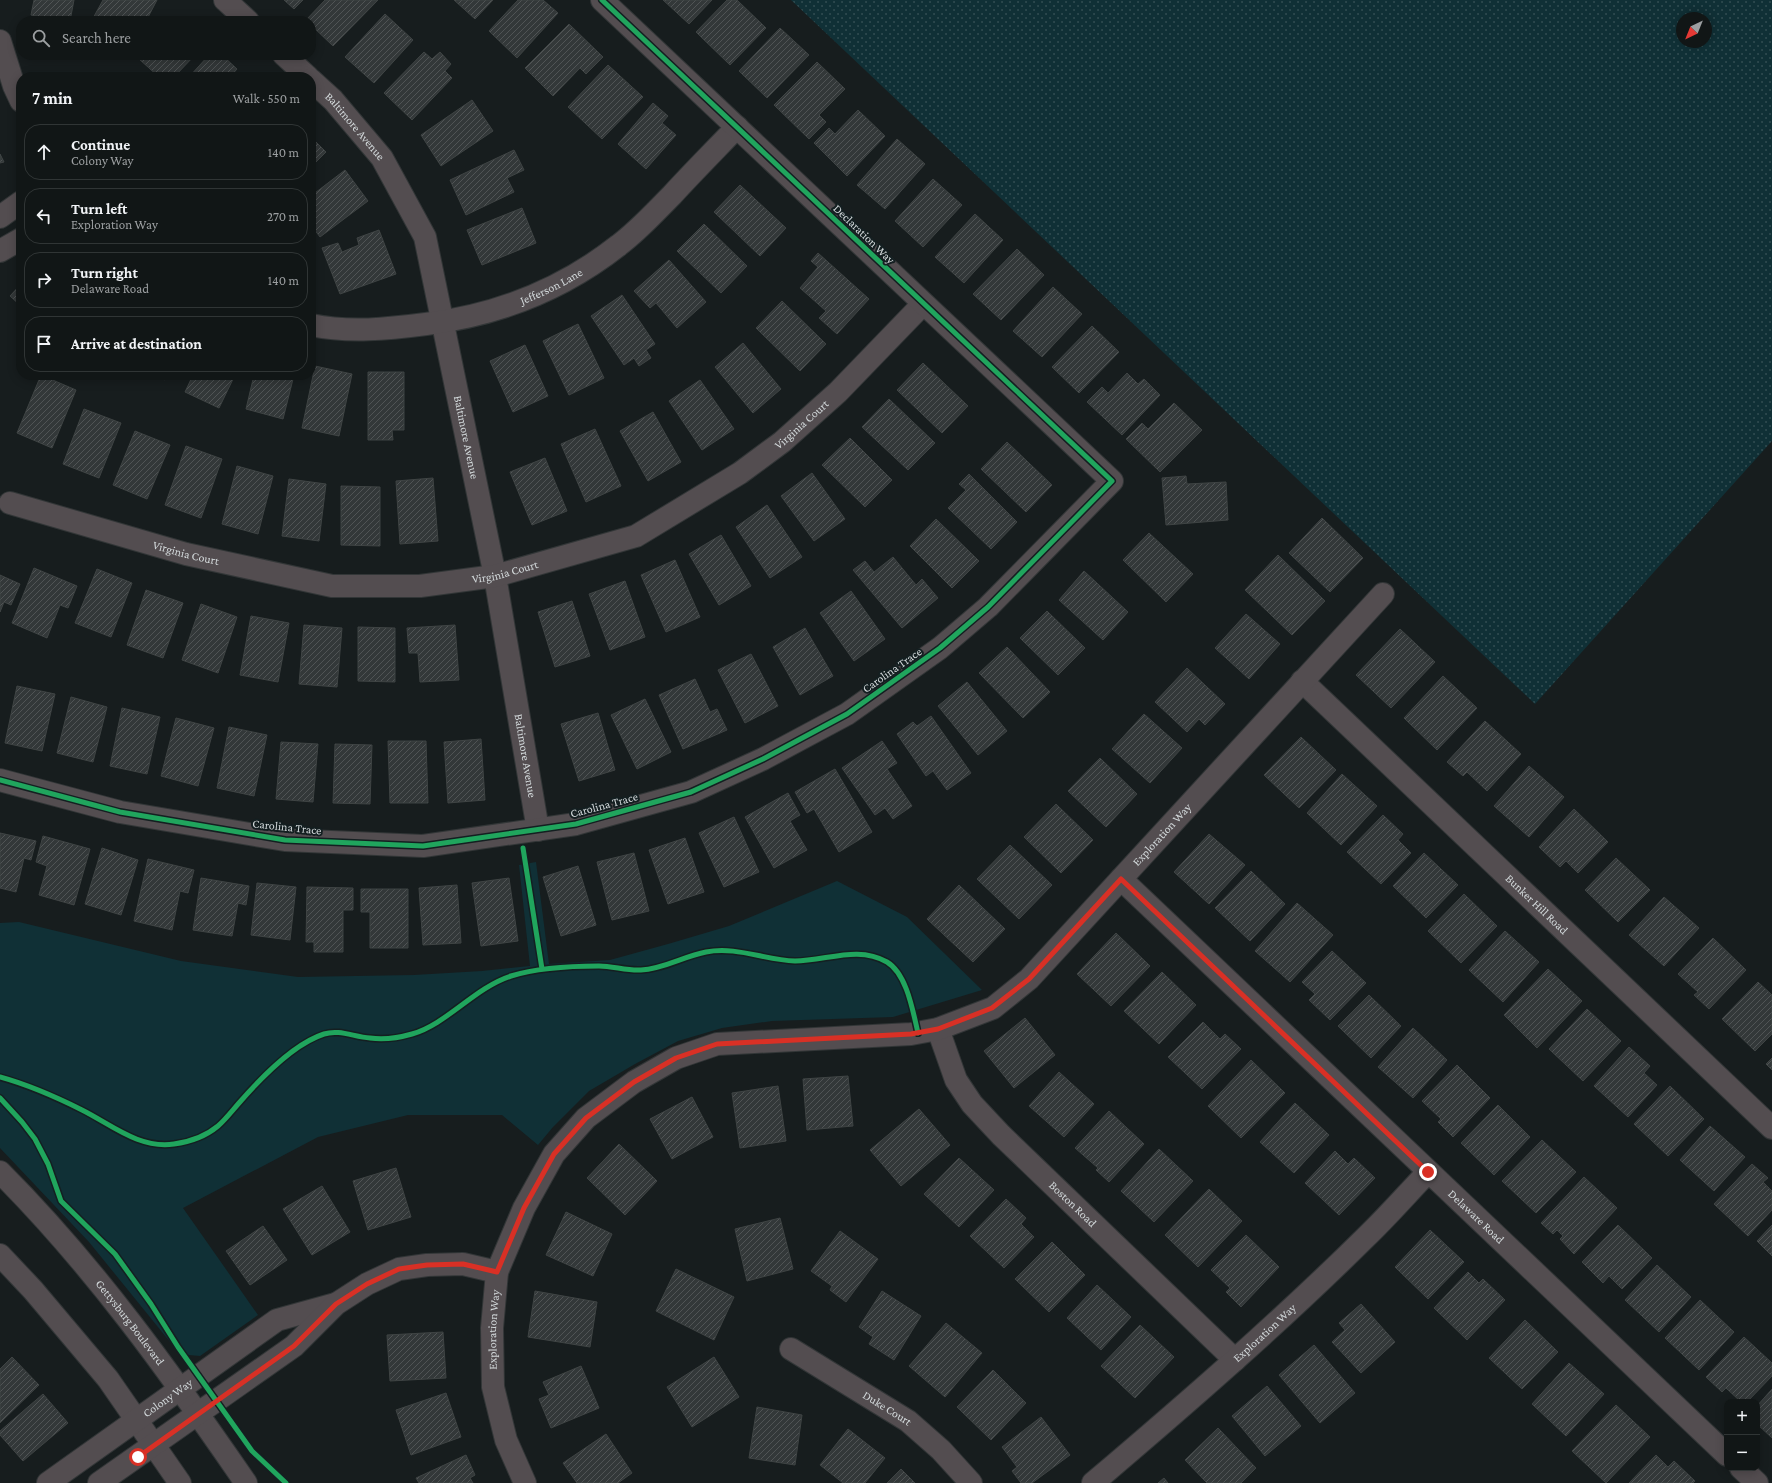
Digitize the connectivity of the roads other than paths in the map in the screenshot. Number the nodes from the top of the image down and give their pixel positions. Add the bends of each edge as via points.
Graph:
1 (225, 0) edge
2 (602, 0) edge
3 (243, 16) edge
4 (0, 41) edge
5 (289, 60) edge
6 (303, 72) edge
7 (316, 85) edge
8 (16, 90) edge
9 (737, 127) junction
10 (16, 206) edge
11 (0, 217) edge
12 (16, 242) edge
13 (0, 251) edge
14 (923, 304) junction
15 (443, 322) junction
16 (316, 325) edge
17 (1112, 481) joint
18 (10, 503) dead end
19 (495, 576) junction
20 (1383, 594) dead end
21 (1302, 681) junction
22 (0, 780) edge
23 (538, 830) junction
24 (1121, 879) junction
25 (938, 1029) junction
26 (1772, 1128) edge
27 (0, 1172) edge
28 (1428, 1172) junction
29 (0, 1255) edge
30 (497, 1272) junction
31 (336, 1304) junction
32 (791, 1349) dead end
33 (1235, 1360) junction
34 (180, 1388) junction
35 (198, 1414) junction
36 (136, 1419) junction
37 (154, 1445) junction
38 (1724, 1452) edge
39 (1744, 1471) edge
40 (48, 1483) edge
41 (99, 1483) edge
42 (180, 1483) edge
43 (246, 1483) edge
44 (525, 1483) edge
45 (971, 1483) edge
46 (1093, 1483) edge
47 (1757, 1483) edge

1 - 3 street
2 - 9 street, Declaration Way
4 - 8 street
5 - 6 street
7 - 15 street, Baltimore Avenue via 333,100 382,158 425,237
9 - 14 street, Declaration Way
9 - 15 street, Jefferson Lane via 642,225 596,262 550,289 505,308
10 - 11 street
12 - 13 street
14 - 17 street, Declaration Way
14 - 19 street, Virginia Court via 838,392 782,442 740,473 636,536
15 - 16 street, Jefferson Lane via 374,330
15 - 19 street, Baltimore Avenue
17 - 23 street, Carolina Trace via 988,607 940,648 847,714 691,792 576,824
18 - 19 street, Virginia Court via 186,554 332,586 420,586
19 - 23 street, Baltimore Avenue
20 - 21 street, Exploration Way
21 - 24 street, Exploration Way
21 - 26 street, Bunker Hill Road
22 - 23 street, Carolina Trace via 120,812 286,840 423,846
24 - 25 street, Exploration Way via 1029,979 992,1008
24 - 28 street, Delaware Road
25 - 30 street, Exploration Way via 911,1034 717,1044 676,1058 634,1082 586,1118 554,1154 524,1208
25 - 33 street, Boston Road via 956,1080 972,1104
27 - 34 street, Gettysburg Boulevard via 98,1281
28 - 33 street, Exploration Way via 1366,1237
28 - 38 street, Delaware Road
29 - 36 street via 71,1334 108,1379
30 - 31 street, Colony Way via 463,1264 399,1269 367,1284
30 - 44 street, Exploration Way via 492,1328 493,1386 506,1440
31 - 34 street, Colony Way via 277,1320
31 - 35 street, Colony Way via 294,1346
32 - 45 street, Duke Court via 908,1421 941,1450
33 - 46 street, Exploration Way
34 - 35 street, Gettysburg Boulevard
34 - 36 street, Colony Way
35 - 37 street, Colony Way
35 - 43 street, Gettysburg Boulevard
36 - 37 street
36 - 40 street, Colony Way
37 - 41 street, Colony Way
37 - 42 street
39 - 47 street

